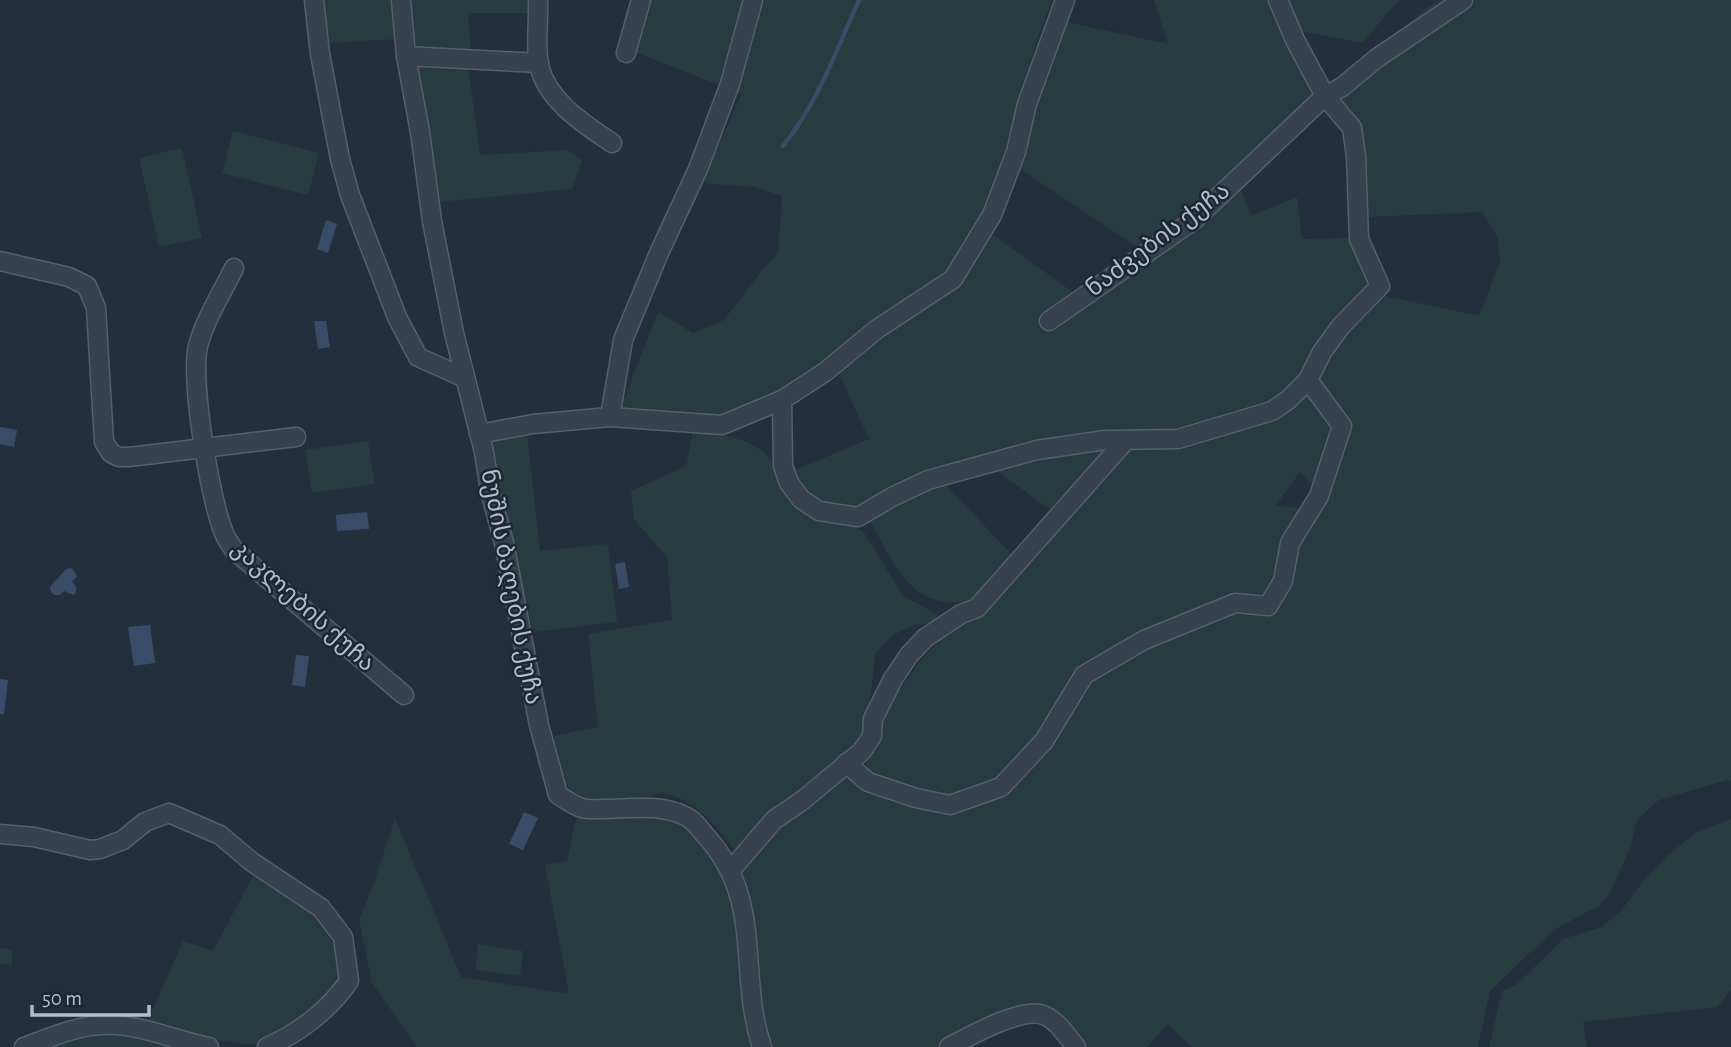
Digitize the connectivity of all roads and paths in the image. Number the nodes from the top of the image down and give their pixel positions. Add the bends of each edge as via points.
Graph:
1 (314, 0) edge
2 (401, 0) edge
3 (538, 0) edge
4 (641, 0) edge
5 (753, 0) edge
6 (1065, 0) edge
7 (1278, 0) edge
8 (1463, 0) edge
9 (626, 53) dead end
10 (406, 56) junction
11 (539, 64) junction
12 (1325, 96) junction
13 (612, 143) dead end
14 (0, 261) edge
15 (234, 268) dead end
16 (1049, 321) dead end
17 (465, 378) junction
18 (1308, 380) junction
19 (782, 400) junction
20 (610, 417) junction
21 (479, 435) junction
22 (296, 437) dead end
23 (1126, 440) junction
24 (205, 446) junction
25 (404, 695) dead end
26 (846, 763) junction
27 (0, 834) edge
28 (731, 870) junction
29 (24, 1047) edge
30 (209, 1047) edge
31 (267, 1047) edge
32 (762, 1047) edge
33 (949, 1047) edge
34 (1076, 1047) edge

1 - 17 street via 340,159 397,317 418,357
2 - 10 street, ნუშის ბაღების ქუჩა
3 - 11 street
4 - 9 street
5 - 20 street via 730,84 623,340
6 - 19 street via 992,215 953,279
7 - 12 street
8 - 12 street, ნაძვების ქუჩა
10 - 11 street
10 - 17 street, ნუშის ბაღების ქუჩა via 432,221
11 - 13 street via 545,85 559,101
12 - 16 street, ნაძვების ქუჩა via 1194,219
12 - 18 street via 1352,128 1359,239 1380,286 1341,326
14 - 24 street via 88,286 96,307 104,442 111,453 139,456
15 - 24 street, კაკლების ქუჩა via 205,328 196,360
17 - 21 street, ნუშის ბაღების ქუჩა
18 - 23 street via 1272,411 1178,439
18 - 26 street via 1342,426 1319,496 1290,543 1283,581 1268,606 1235,603 1143,640 1084,675 1044,741 1001,787 950,805 868,782
19 - 20 street via 722,425
19 - 23 street via 783,466 789,483 801,499 819,511 839,515 858,517 929,480 1037,450
20 - 21 street via 533,424
21 - 28 street, ნუშის ბაღების ქუჩა via 539,726 558,795 582,808 659,807 689,817
22 - 24 street
23 - 26 street via 977,608 949,621 909,655 873,719 872,736
24 - 25 street, კაკლების ქუჩა via 218,515 234,551
26 - 28 street via 774,820
27 - 31 street via 100,849 169,813 220,835 321,908 343,937 349,981 311,1021
28 - 32 street, ნუშის ბაღების ქუჩა via 748,936 749,972
29 - 30 street via 102,1025
33 - 34 street via 999,1023 1042,1014

